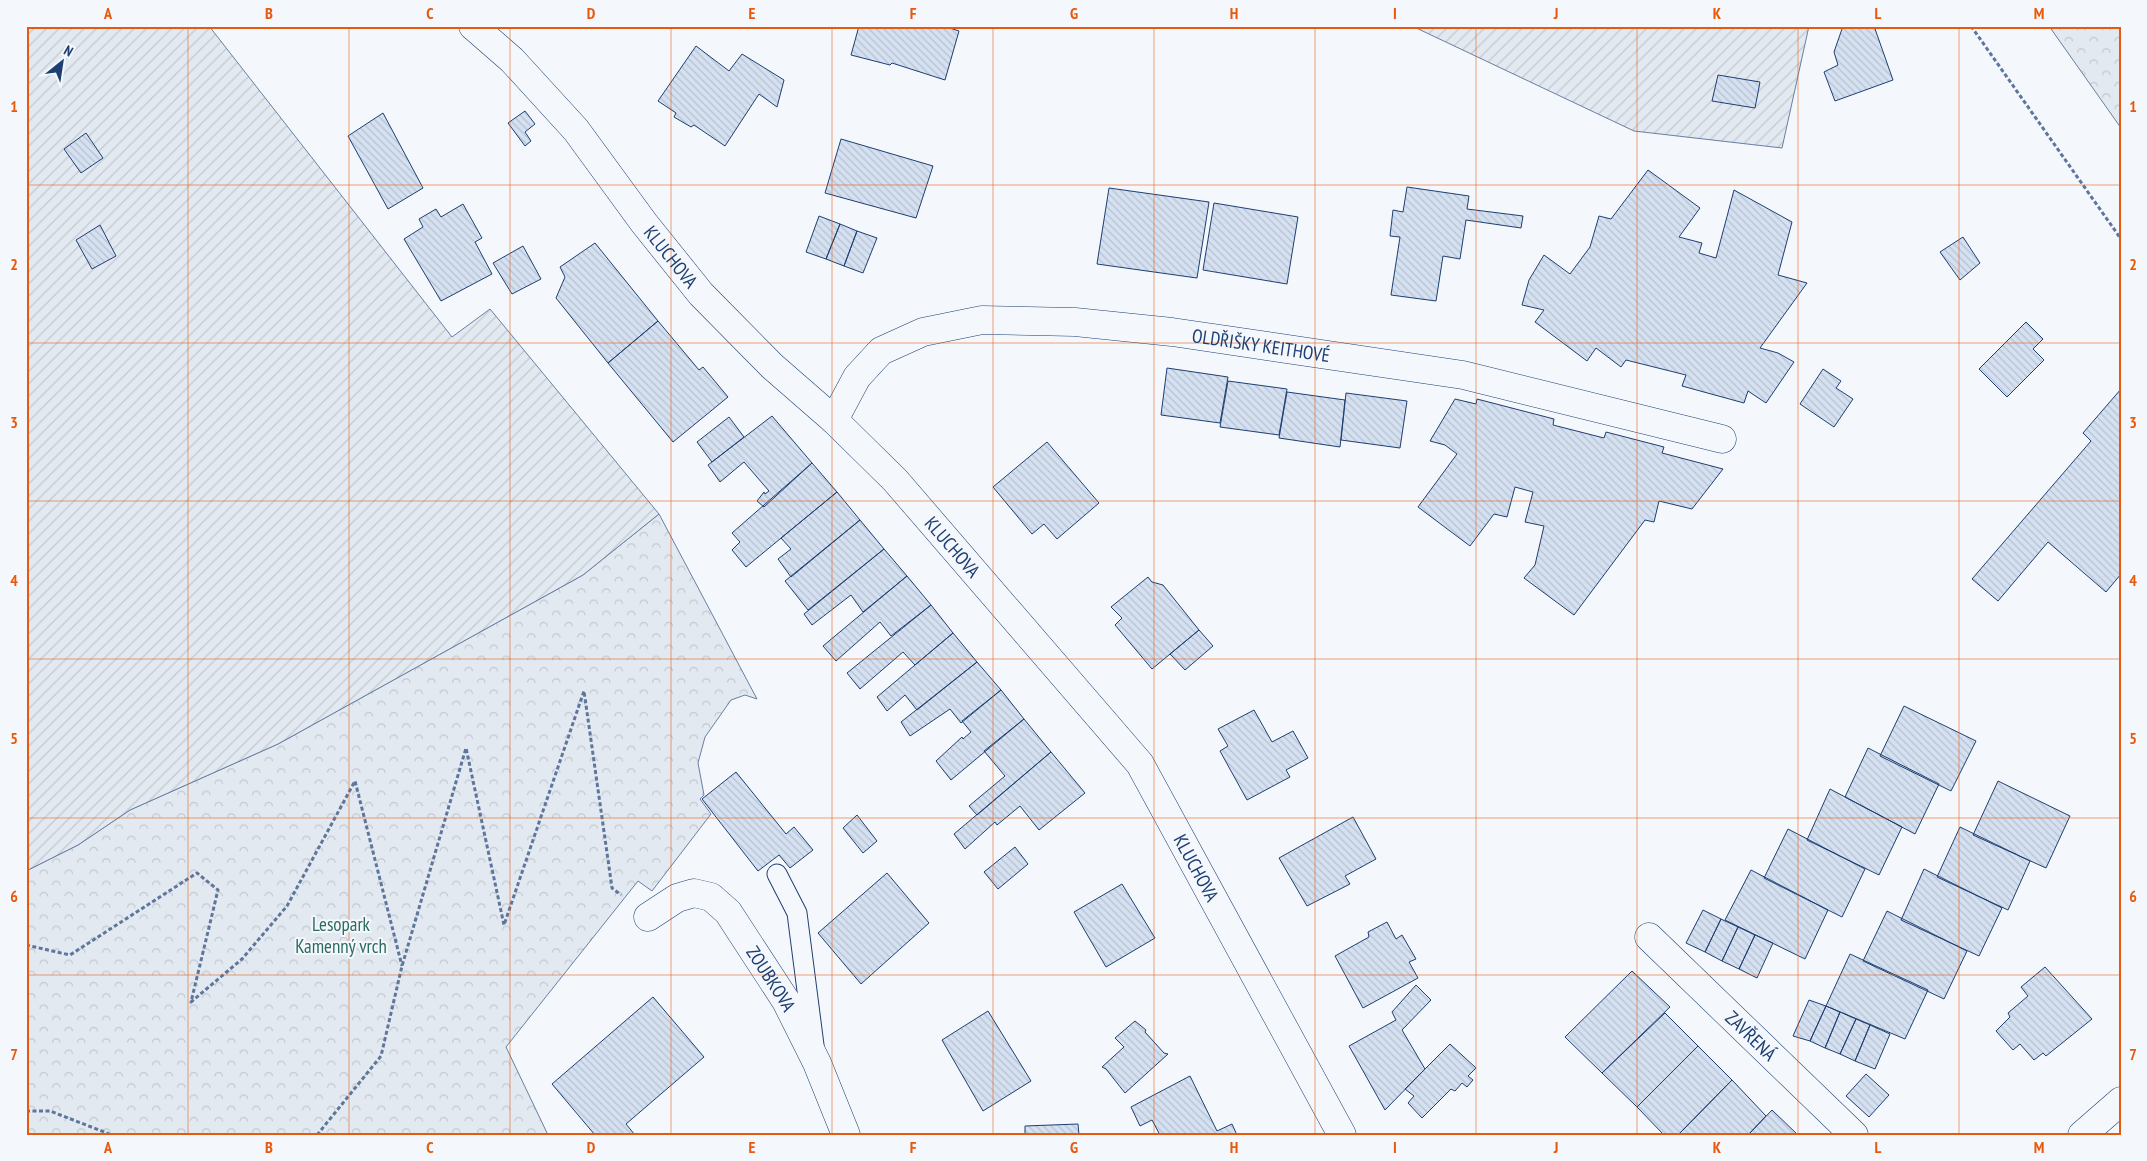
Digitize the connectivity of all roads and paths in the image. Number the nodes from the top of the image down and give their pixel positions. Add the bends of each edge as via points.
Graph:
1 (473, 26) edge
2 (1971, 26) edge
3 (2121, 239) edge
4 (834, 420) junction
5 (1722, 439) dead end
6 (777, 874) dead end
7 (612, 888) dead end
8 (648, 917) dead end
9 (1649, 937) dead end
10 (26, 945) edge
11 (402, 966) junction
12 (817, 1063) junction
13 (2121, 1101) edge
14 (26, 1111) edge
15 (112, 1135) edge
16 (317, 1135) edge
17 (846, 1135) edge
18 (1342, 1135) edge
19 (1854, 1135) edge
20 (2082, 1135) edge

1 - 4 street, KLUCHOVA via 512,60 576,130 701,294 772,366
2 - 3 path
4 - 5 street, OLDŘIŠKY KEITHOVÉ via 857,377 881,351 923,332 982,320 1001,320 1075,322 1172,332 1463,375
4 - 18 street, KLUCHOVA via 895,480 1140,764
6 - 12 lane via 797,913
7 - 11 path via 584,691 504,924 466,748
8 - 12 street, ZOUBKOVA via 678,898 694,893 711,897 728,912 786,1001
9 - 19 street, ZAVŘENÁ
10 - 11 path via 70,955 197,873 218,890 191,1002 242,959 287,906 355,781
11 - 16 path via 381,1056
12 - 17 street, ZOUBKOVA
13 - 20 street
14 - 15 path via 50,1111

